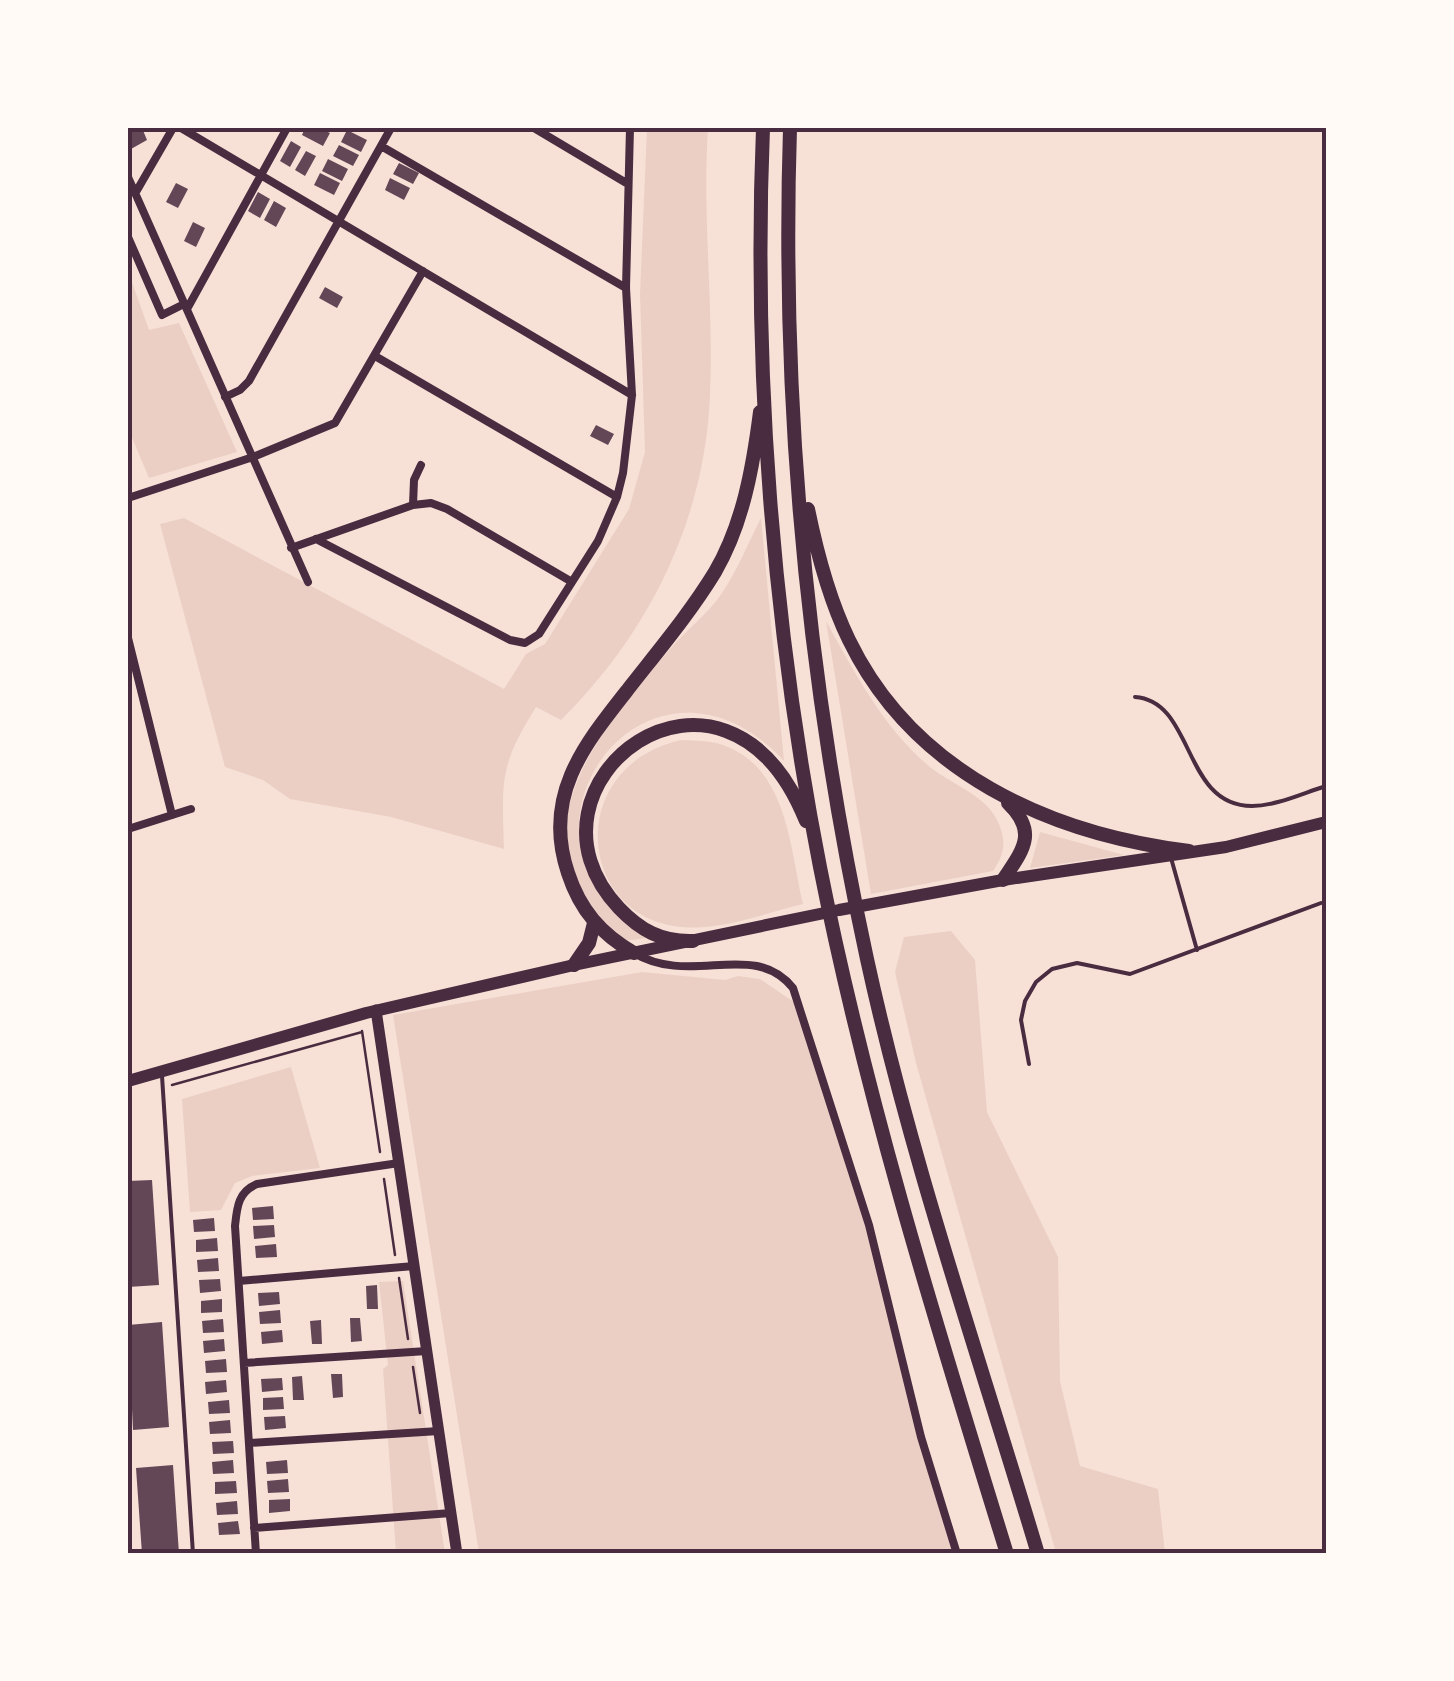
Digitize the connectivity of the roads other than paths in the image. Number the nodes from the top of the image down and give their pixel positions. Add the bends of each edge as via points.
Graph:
1 (172, 128) edge
2 (181, 128) edge
3 (287, 128) edge
4 (392, 128) edge
5 (534, 128) edge
6 (630, 128) edge
7 (762, 128) edge
8 (790, 128) edge
9 (381, 146) junction
10 (261, 175) junction
11 (128, 177) edge
12 (628, 184) junction
13 (136, 192) junction
14 (339, 221) junction
15 (128, 237) edge
16 (424, 272) junction
17 (626, 288) junction
18 (186, 306) junction
19 (764, 349) junction
20 (375, 356) junction
21 (632, 396) junction
22 (225, 397) junction
23 (253, 457) junction
24 (421, 465) dead end
25 (798, 465) junction
26 (617, 497) junction
27 (128, 498) edge
28 (413, 505) junction
29 (316, 539) junction
30 (291, 548) junction
31 (308, 582) dead end
32 (572, 582) junction
33 (128, 638) edge
34 (1135, 697) dead end
35 (1326, 786) edge
36 (1004, 799) junction
37 (191, 810) dead end
38 (172, 815) junction
39 (1326, 822) edge
40 (128, 828) edge
41 (1189, 851) junction
42 (1170, 854) junction
43 (820, 864) junction
44 (1002, 880) junction
45 (1321, 903) dead end
46 (594, 923) junction
47 (693, 942) junction
48 (1197, 950) junction
49 (634, 952) junction
50 (574, 965) junction
51 (376, 1010) junction
52 (1029, 1064) dead end
53 (162, 1072) junction
54 (128, 1081) edge
55 (398, 1163) junction
56 (414, 1266) junction
57 (238, 1280) junction
58 (427, 1351) junction
59 (244, 1363) junction
60 (439, 1431) junction
61 (249, 1443) junction
62 (451, 1514) junction
63 (254, 1528) junction
64 (193, 1554) edge
65 (256, 1554) edge
66 (457, 1554) edge
67 (957, 1554) edge
68 (1007, 1554) edge
69 (1038, 1554) edge

1 - 13 street
2 - 10 street
3 - 10 street
4 - 9 street
5 - 12 street
6 - 12 street
7 - 19 highway
8 - 25 highway
9 - 14 street
9 - 17 street
10 - 14 street
10 - 18 street
11 - 13 street
12 - 17 street
13 - 18 street
14 - 16 street
14 - 22 street via 249,381
15 - 18 street via 162,315
16 - 20 street
16 - 21 street
17 - 21 street
18 - 22 street
19 - 43 highway via 782,612
19 - 46 highway via 756,444 725,554 589,737 568,781 562,850
20 - 23 street via 335,423
20 - 26 street
21 - 26 street
22 - 23 street
23 - 27 street
23 - 30 street
24 - 28 street
25 - 36 highway via 830,592 870,678 917,735
25 - 69 highway via 819,685 868,961 924,1184
26 - 32 street
28 - 29 street
28 - 32 street via 446,508
29 - 30 street
29 - 32 street via 525,643 539,634
30 - 31 street
33 - 38 street
34 - 35 lane via 1167,712 1204,779 1226,799 1262,805
36 - 41 highway via 1084,831
36 - 44 highway via 1025,832 1020,858
37 - 38 street
38 - 40 street
39 - 41 main road
41 - 42 main road
42 - 44 main road
42 - 48 lane
43 - 47 highway via 792,790 753,744 696,726 665,729 636,742 612,762 595,790 589,854 601,885 630,920 660,938
43 - 68 highway via 877,1114
44 - 47 main road
45 - 48 lane
46 - 49 highway
46 - 50 highway
47 - 49 main road
48 - 52 lane via 1130,974 1077,963 1052,968 1036,982 1020,1020
49 - 50 main road
49 - 67 street via 681,967 758,964 779,972 793,988 869,1226
50 - 51 main road
51 - 53 main road
51 - 55 main road
53 - 54 main road
53 - 64 lane
55 - 56 main road
55 - 57 street via 247,1189 237,1206
56 - 57 street
56 - 58 main road
57 - 59 street
58 - 59 street
58 - 60 main road
59 - 61 street
60 - 61 street
60 - 62 main road
61 - 63 street
62 - 63 street
62 - 66 main road
63 - 65 street

